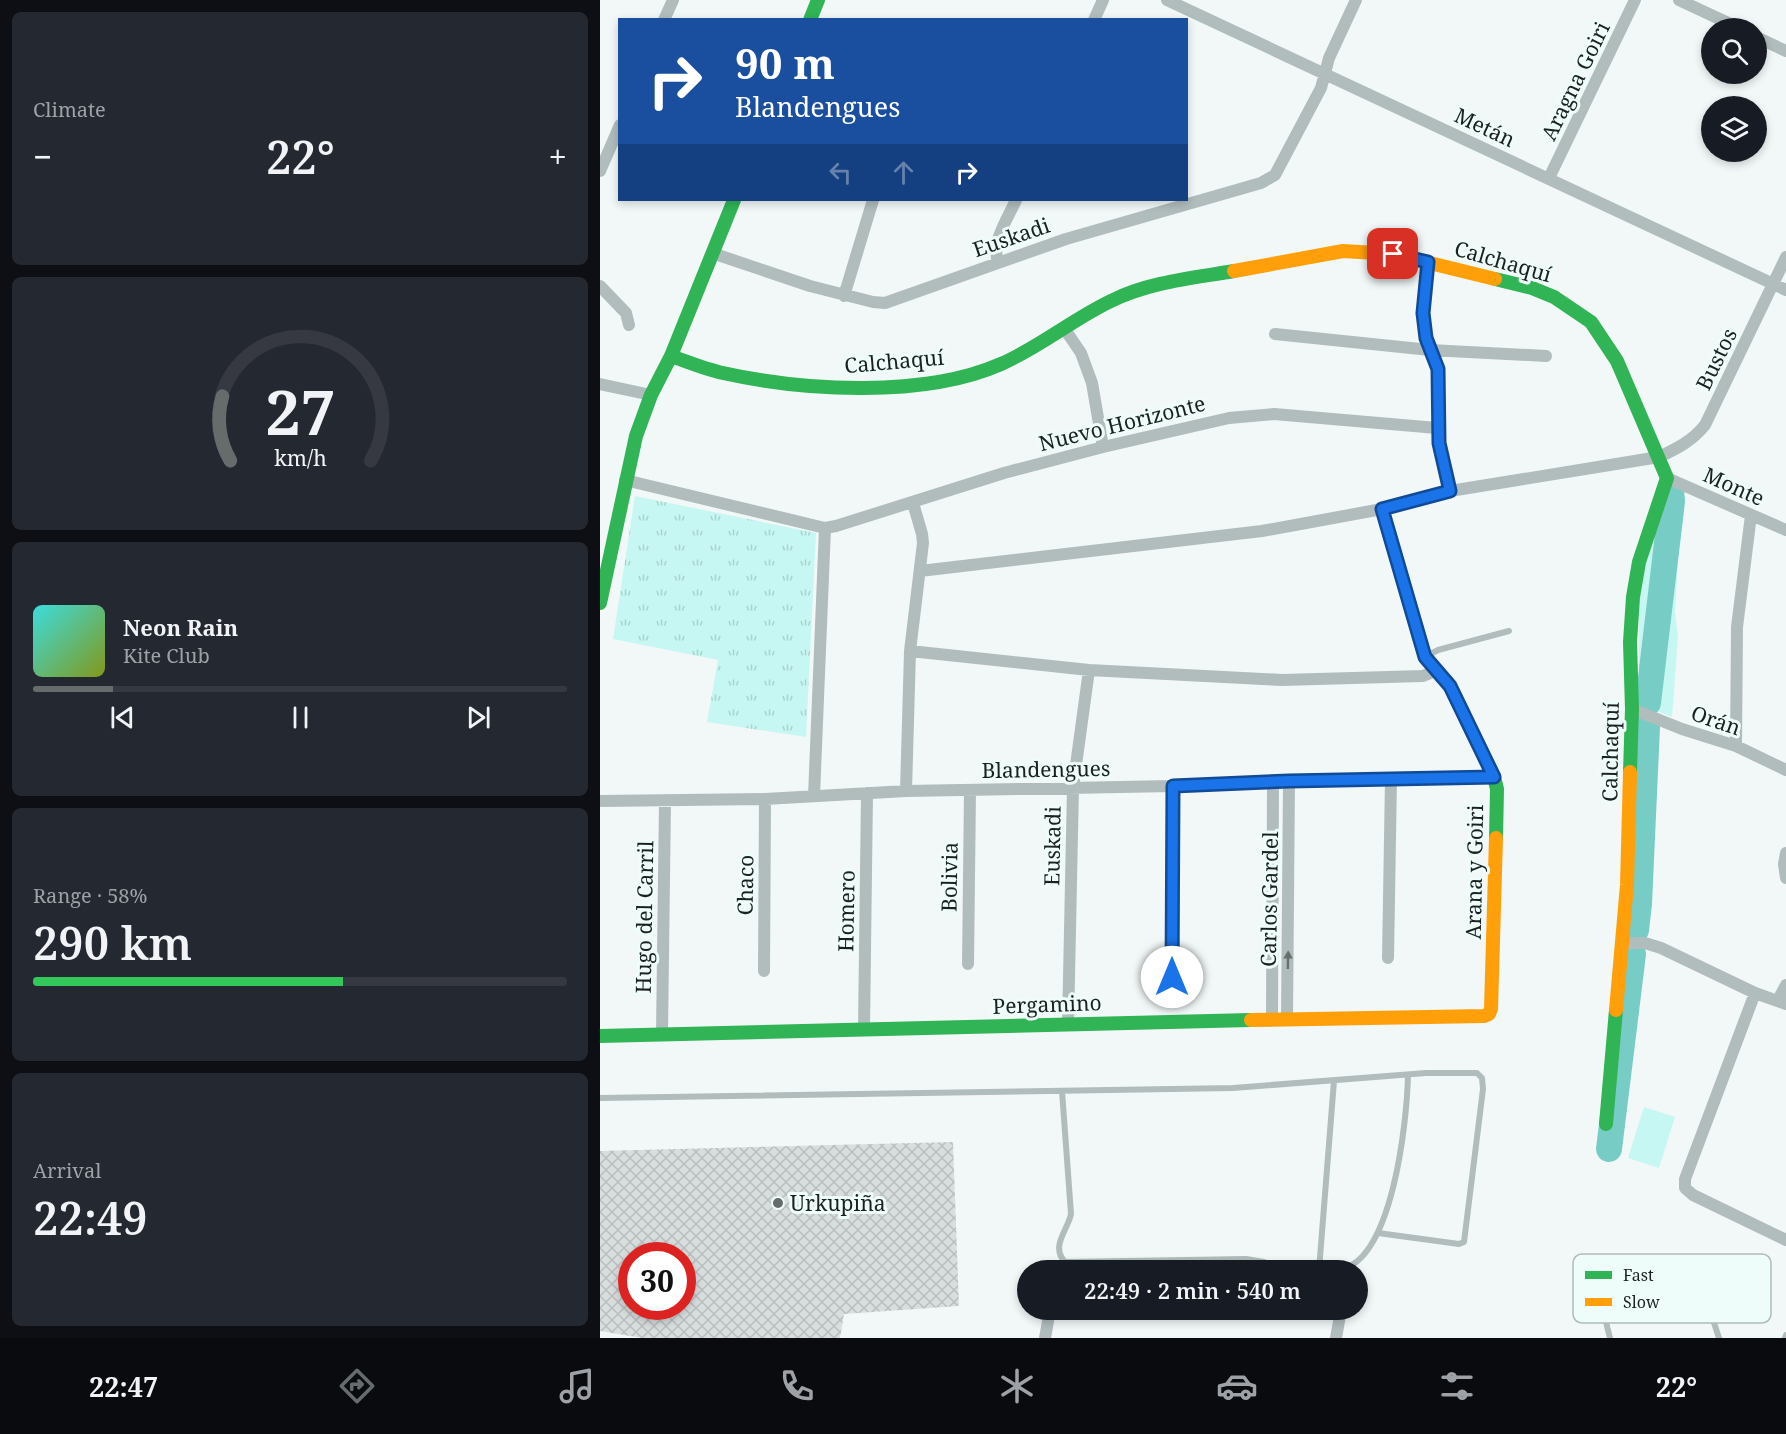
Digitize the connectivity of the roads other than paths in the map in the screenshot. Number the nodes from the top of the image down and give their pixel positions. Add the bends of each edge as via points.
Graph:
1 (673, 0) edge
2 (818, 0) edge
3 (1103, 0) edge
4 (1167, 0) edge
5 (1356, 0) edge
6 (1635, 0) edge
7 (1679, 0) edge
8 (665, 18) edge
9 (811, 18) edge
10 (1095, 18) edge
11 (1718, 18) edge
12 (1767, 42) edge
13 (1786, 51) edge
14 (1325, 76) junction
15 (618, 130) edge
16 (600, 171) edge
17 (1549, 178) junction
18 (734, 201) edge
19 (873, 201) edge
20 (1016, 201) edge
21 (712, 253) junction
22 (1786, 257) edge
23 (998, 262) junction
24 (1428, 262) junction
25 (1773, 284) junction
26 (600, 286) edge
27 (1786, 291) edge
28 (844, 296) junction
29 (629, 325) dead end
30 (1064, 328) junction
31 (1275, 334) dead end
32 (1430, 350) junction
33 (671, 356) junction
34 (1546, 356) dead end
35 (600, 384) edge
36 (651, 395) junction
37 (1437, 428) junction
38 (1103, 447) junction
39 (1659, 457) junction
40 (1668, 478) junction
41 (625, 480) junction
42 (1450, 491) junction
43 (913, 503) junction
44 (1382, 509) junction
45 (1751, 514) junction
46 (825, 528) junction
47 (1786, 530) edge
48 (920, 571) junction
49 (601, 596) edge
50 (1509, 631) dead end
51 (910, 651) junction
52 (1425, 657) junction
53 (1089, 670) junction
54 (1436, 670) junction
55 (1632, 709) junction
56 (1736, 746) junction
57 (1786, 770) edge
58 (1494, 777) junction
59 (1391, 778) junction
60 (1289, 781) junction
61 (1273, 782) junction
62 (1173, 786) junction
63 (1073, 787) junction
64 (970, 790) junction
65 (906, 791) junction
66 (867, 793) junction
67 (814, 796) junction
68 (765, 799) junction
69 (600, 801) edge
70 (665, 801) junction
71 (1786, 853) edge
72 (1786, 878) edge
73 (1621, 943) junction
74 (1388, 958) dead end
75 (968, 964) dead end
76 (764, 971) dead end
77 (1172, 977) dead end
78 (1786, 985) edge
79 (1755, 993) junction
80 (1782, 1002) edge
81 (1491, 1009) joint
82 (1272, 1018) junction
83 (1287, 1018) junction
84 (1068, 1024) junction
85 (864, 1030) junction
86 (662, 1033) junction
87 (600, 1036) edge
88 (1408, 1075) junction
89 (1334, 1080) junction
90 (1062, 1091) junction
91 (600, 1098) edge
92 (1606, 1124) dead end
93 (1378, 1233) junction
94 (1786, 1240) edge
95 (1063, 1260) edge
96 (1186, 1260) edge
97 (1252, 1260) edge
98 (1319, 1260) edge
99 (1359, 1260) edge
100 (1048, 1320) edge
101 (1339, 1320) edge
102 (1607, 1323) edge
103 (1714, 1323) edge
104 (1045, 1338) edge
105 (1336, 1338) edge
106 (1610, 1338) edge
107 (1719, 1338) edge

1 - 8 street
2 - 9 street
3 - 10 street
4 - 14 street, Metán
5 - 14 street, Euskadi via 1329,57
6 - 17 street, Aragna Goiri
7 - 11 street
12 - 13 street
14 - 17 street, Metán
14 - 23 street, Euskadi via 1280,166 1268,180 1066,238
15 - 16 street
17 - 25 street, Metán
18 - 21 street
19 - 28 street
20 - 23 street via 996,246
21 - 28 street, Euskadi
21 - 33 street
22 - 25 street, Bustos
23 - 28 street, Euskadi via 885,303
24 - 30 street, Calchaquí via 1393,254 1343,251 1259,266 1125,293
24 - 32 street via 1423,313
24 - 39 street, Calchaquí via 1532,288 1554,297 1591,322 1617,361
25 - 27 street, Metán
25 - 39 street, Bustos via 1705,425 1684,446
26 - 29 street via 626,314
30 - 33 street, Calchaquí via 999,364 928,383 838,388 789,384 720,373
30 - 38 street via 1081,353 1092,382
31 - 32 street
32 - 34 street
32 - 37 street via 1438,369
33 - 36 street
35 - 36 street
36 - 41 street
37 - 38 street, Nuevo Horizonte via 1253,414
37 - 42 street
38 - 43 street, Nuevo Horizonte via 1004,473
39 - 40 street, Calchaquí
39 - 42 street, Bustos
40 - 45 street, Monte
40 - 55 street, Calchaquí via 1639,562 1630,642
41 - 46 street
41 - 49 street
42 - 44 street, Bustos
43 - 46 street, Nuevo Horizonte
43 - 48 street via 922,534
44 - 48 street, Bustos via 1262,531
44 - 52 street, Arana y Goiri
45 - 47 street, Monte
45 - 56 street via 1737,627
46 - 67 street
48 - 51 street
50 - 52 lane
51 - 53 street
51 - 65 street
52 - 54 street, Arana y Goiri
53 - 54 street via 1282,680 1423,676
53 - 63 street, Euskadi
54 - 58 street, Arana y Goiri via 1450,686
55 - 56 street, Orán
55 - 73 street, Calchaquí via 1627,885
56 - 57 street, Orán
58 - 59 street, Blandengues
58 - 81 street, Arana y Goiri via 1497,789
59 - 60 street, Blandengues
59 - 74 street
60 - 61 street, Blandengues
83 -> 60 street, Carlos Gardel
61 - 62 street, Blandengues
61 - 82 street, Carlos Gardel
62 - 63 street, Blandengues
62 - 77 street
63 - 64 street, Blandengues
63 - 84 street, Euskadi
64 - 65 street, Blandengues
64 - 75 street, Bolivia
65 - 66 street, Blandengues
66 - 67 street, Blandengues
66 - 85 street, Homero
67 - 68 street, Blandengues
68 - 70 street, Blandengues
68 - 76 street, Chaco
69 - 70 street, Blandengues
70 - 86 street, Hugo del Carril
71 - 72 street
73 - 79 street via 1645,943 1660,948
73 - 92 street, Calchaquí
78 - 80 street
79 - 80 street
79 - 94 street via 1685,1179 1685,1188 1693,1196
81 - 83 street, Pergamino via 1484,1016
82 - 83 street, Pergamino
82 - 84 street, Pergamino
84 - 85 street, Pergamino
85 - 86 street, Pergamino
86 - 87 street, Pergamino
88 - 89 lane
88 - 93 lane via 1398,1168
88 - 93 lane via 1476,1073 1482,1078 1464,1242
89 - 90 lane via 1233,1088
89 - 98 lane
90 - 91 lane
90 - 95 lane via 1071,1214 1060,1236
93 - 99 lane
96 - 97 lane
100 - 104 street
101 - 105 street
102 - 106 lane
103 - 107 lane

